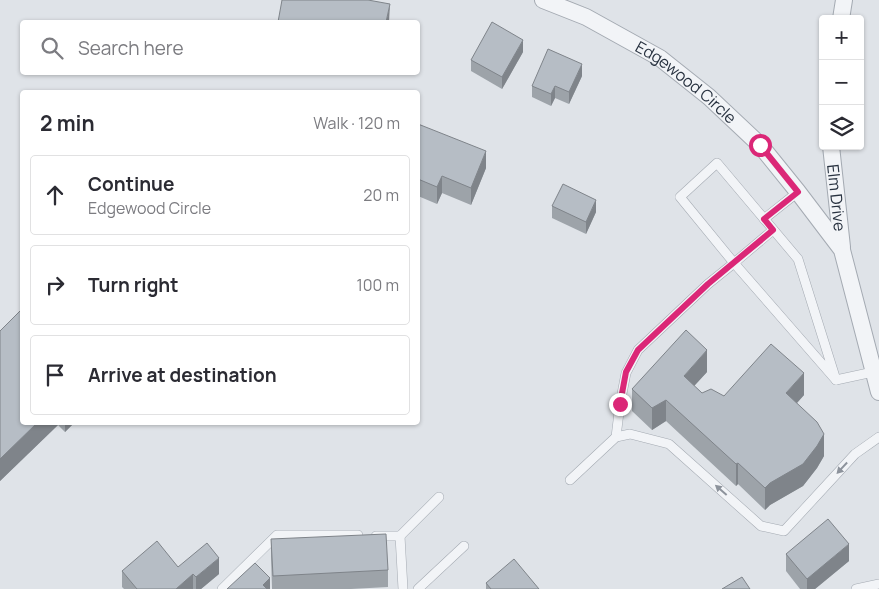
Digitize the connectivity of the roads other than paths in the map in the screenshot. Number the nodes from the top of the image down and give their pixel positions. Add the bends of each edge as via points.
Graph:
1 (543, 0) edge
2 (844, 0) edge
3 (842, 15) edge
4 (831, 150) edge
5 (798, 192) junction
6 (764, 219) junction
7 (773, 230) junction
8 (842, 250) junction
9 (734, 263) junction
10 (876, 378) edge
11 (836, 380) junction
12 (879, 392) edge
13 (616, 437) junction
14 (879, 437) edge
15 (570, 480) dead end
16 (439, 497) dead end
17 (400, 536) junction
18 (464, 546) dead end
19 (879, 584) edge
20 (222, 589) edge
21 (403, 589) edge
22 (418, 589) edge
23 (856, 589) edge

1 - 5 street, Edgewood Circle via 586,17 660,58 709,97 760,145
2 - 3 street
4 - 8 street, Elm Drive
5 - 6 lane
5 - 8 street, Edgewood Circle
6 - 7 lane
6 - 9 lane via 717,163 680,197
7 - 9 lane
7 - 11 lane via 798,259
8 - 10 street, Edgewood Circle
9 - 11 lane
9 - 13 lane via 638,350 626,372
10 - 11 lane
10 - 12 street, Edgewood Circle
14 -> 13 lane via 854,454 784,531 761,526 668,444 630,434
13 - 15 lane
16 - 17 lane
17 - 20 lane via 277,535
17 - 21 lane
18 - 22 lane
19 - 23 lane

